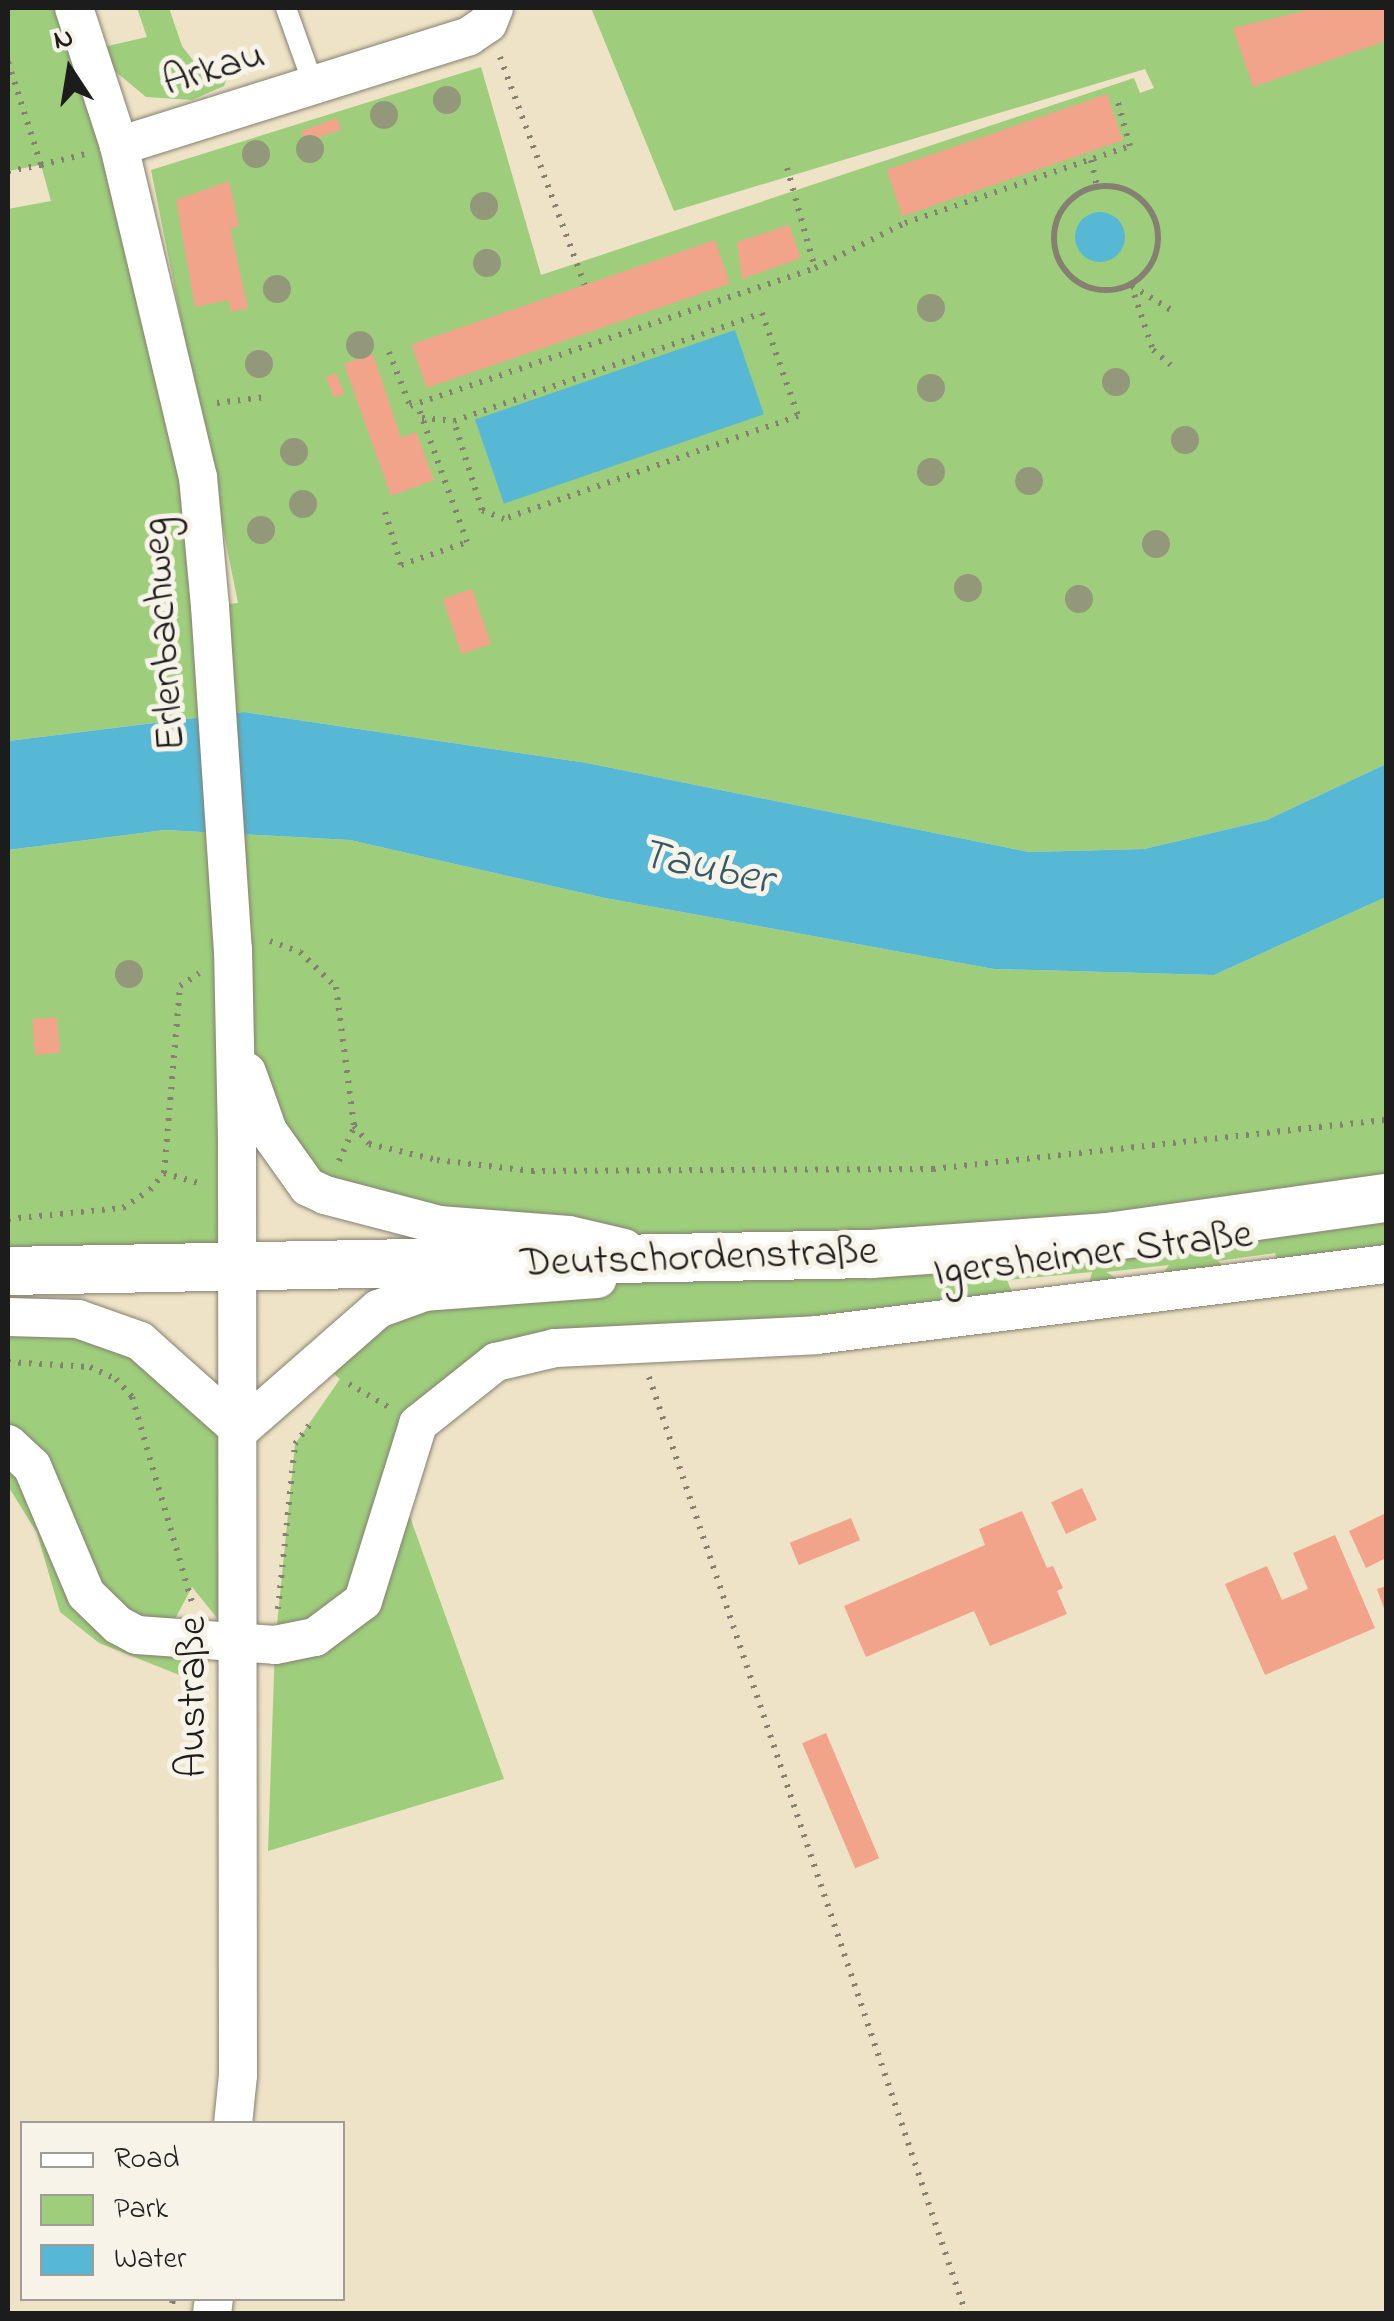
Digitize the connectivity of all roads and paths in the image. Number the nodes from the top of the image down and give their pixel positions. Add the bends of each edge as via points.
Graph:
1 (74, 8) edge
2 (286, 8) edge
3 (491, 15) edge
4 (8, 62) edge
5 (314, 86) junction
6 (1117, 100) dead end
7 (119, 146) junction
8 (1091, 160) junction
9 (41, 165) junction
10 (787, 168) dead end
11 (8, 172) edge
12 (1098, 187) junction
13 (815, 268) junction
14 (585, 285) dead end
15 (1131, 285) junction
16 (1171, 310) dead end
17 (389, 352) dead end
18 (1171, 365) dead end
19 (266, 398) dead end
20 (417, 404) junction
21 (201, 406) dead end
22 (422, 418) junction
23 (454, 421) junction
24 (385, 512) dead end
25 (231, 929) junction
26 (235, 1036) junction
27 (1386, 1120) edge
28 (1386, 1198) edge
29 (8, 1219) edge
30 (682, 1262) junction
31 (1386, 1264) edge
32 (8, 1270) edge
33 (239, 1270) junction
34 (8, 1317) edge
35 (637, 1343) junction
36 (8, 1362) edge
37 (340, 1379) dead end
38 (322, 1407) dead end
39 (418, 1424) junction
40 (240, 1430) junction
41 (8, 1444) edge
42 (280, 1583) dead end
43 (195, 1640) junction
44 (238, 1645) junction
45 (233, 2121) edge
46 (966, 2314) edge

1 - 7 street, Erlenbachweg
2 - 5 lane
3 - 5 street, Arkau via 469,36
3 - 14 path
4 - 9 path
5 - 7 street, Arkau
6 - 8 path via 1130,146
7 - 9 path
7 - 25 street, Erlenbachweg via 198,476
8 - 12 path
8 - 13 path via 905,223
9 - 11 path
10 - 13 path
12 - 15 path via 1130,191 1153,214 1154,262
12 - 15 path via 1066,204 1054,238 1056,255 1078,283 1114,291
13 - 20 path
15 - 16 path
15 - 18 path via 1153,350
17 - 20 path via 410,406
19 - 21 path
20 - 22 path
22 - 23 path
22 - 24 path via 468,542 401,565
23 - 23 path via 762,313 798,416 504,519 482,510
25 - 26 street, Erlenbachweg
25 - 27 path via 300,952 336,988 354,1126 368,1144 437,1160 532,1171 933,1169
25 - 29 path via 180,986 164,1173 123,1208
26 - 30 street via 268,1132 308,1187 440,1225 569,1235
26 - 33 street, Erlenbachweg
28 - 30 street, Deutschordenstraße via 1108,1237
30 - 33 street, Deutschordenstraße
30 - 40 street via 583,1282 425,1292 378,1309
31 - 35 street, Igersheimer Straße via 817,1335
32 - 33 street, Deutschordenstraße
33 - 40 street, Austraße
34 - 40 street via 78,1319 140,1341
35 - 39 street, Igersheimer Straße via 555,1348 496,1362
35 - 46 path
36 - 43 path via 90,1367 116,1379 132,1397 192,1586
37 - 39 path
38 - 42 path via 295,1444
39 - 44 street via 363,1601 316,1637
40 - 44 street, Austraße
41 - 43 street via 32,1466 71,1564 104,1614 137,1635
43 - 44 street
44 - 45 street, Austraße

